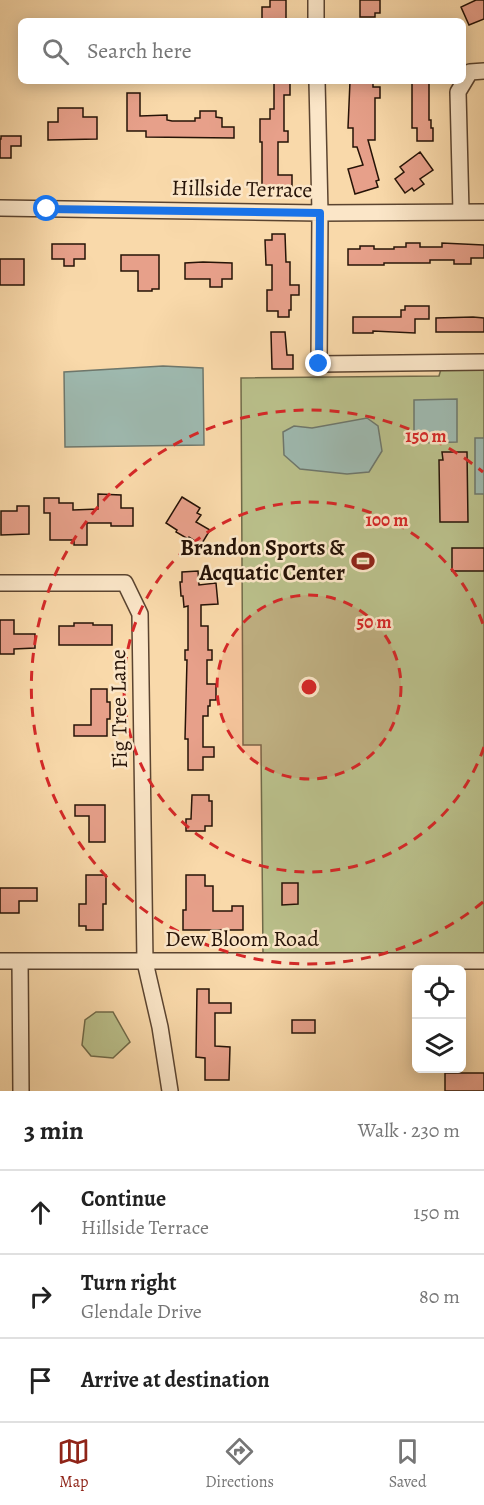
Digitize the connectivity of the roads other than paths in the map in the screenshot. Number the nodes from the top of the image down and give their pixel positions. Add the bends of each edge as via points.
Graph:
1 (316, 0) edge
2 (316, 18) edge
3 (484, 71) edge
4 (466, 79) edge
5 (317, 84) edge
6 (463, 84) edge
7 (0, 208) edge
8 (461, 212) junction
9 (484, 212) edge
10 (320, 213) junction
11 (484, 362) edge
12 (0, 583) edge
13 (0, 961) edge
14 (20, 961) junction
15 (484, 961) edge
16 (145, 962) junction
17 (21, 1091) edge
18 (170, 1091) edge

1 - 2 street
3 - 4 street via 470,72
5 - 10 street
6 - 8 street via 458,92
7 - 10 street, Hillside Terrace
8 - 9 street, Hillside Terrace
8 - 10 street, Hillside Terrace
10 - 11 street via 319,364
12 - 16 street, Fig Tree Lane via 125,583 140,614
13 - 14 street, Dew Bloom Road
14 - 16 street, Dew Bloom Road
14 - 17 street
15 - 16 street, Dew Bloom Road
16 - 18 street

